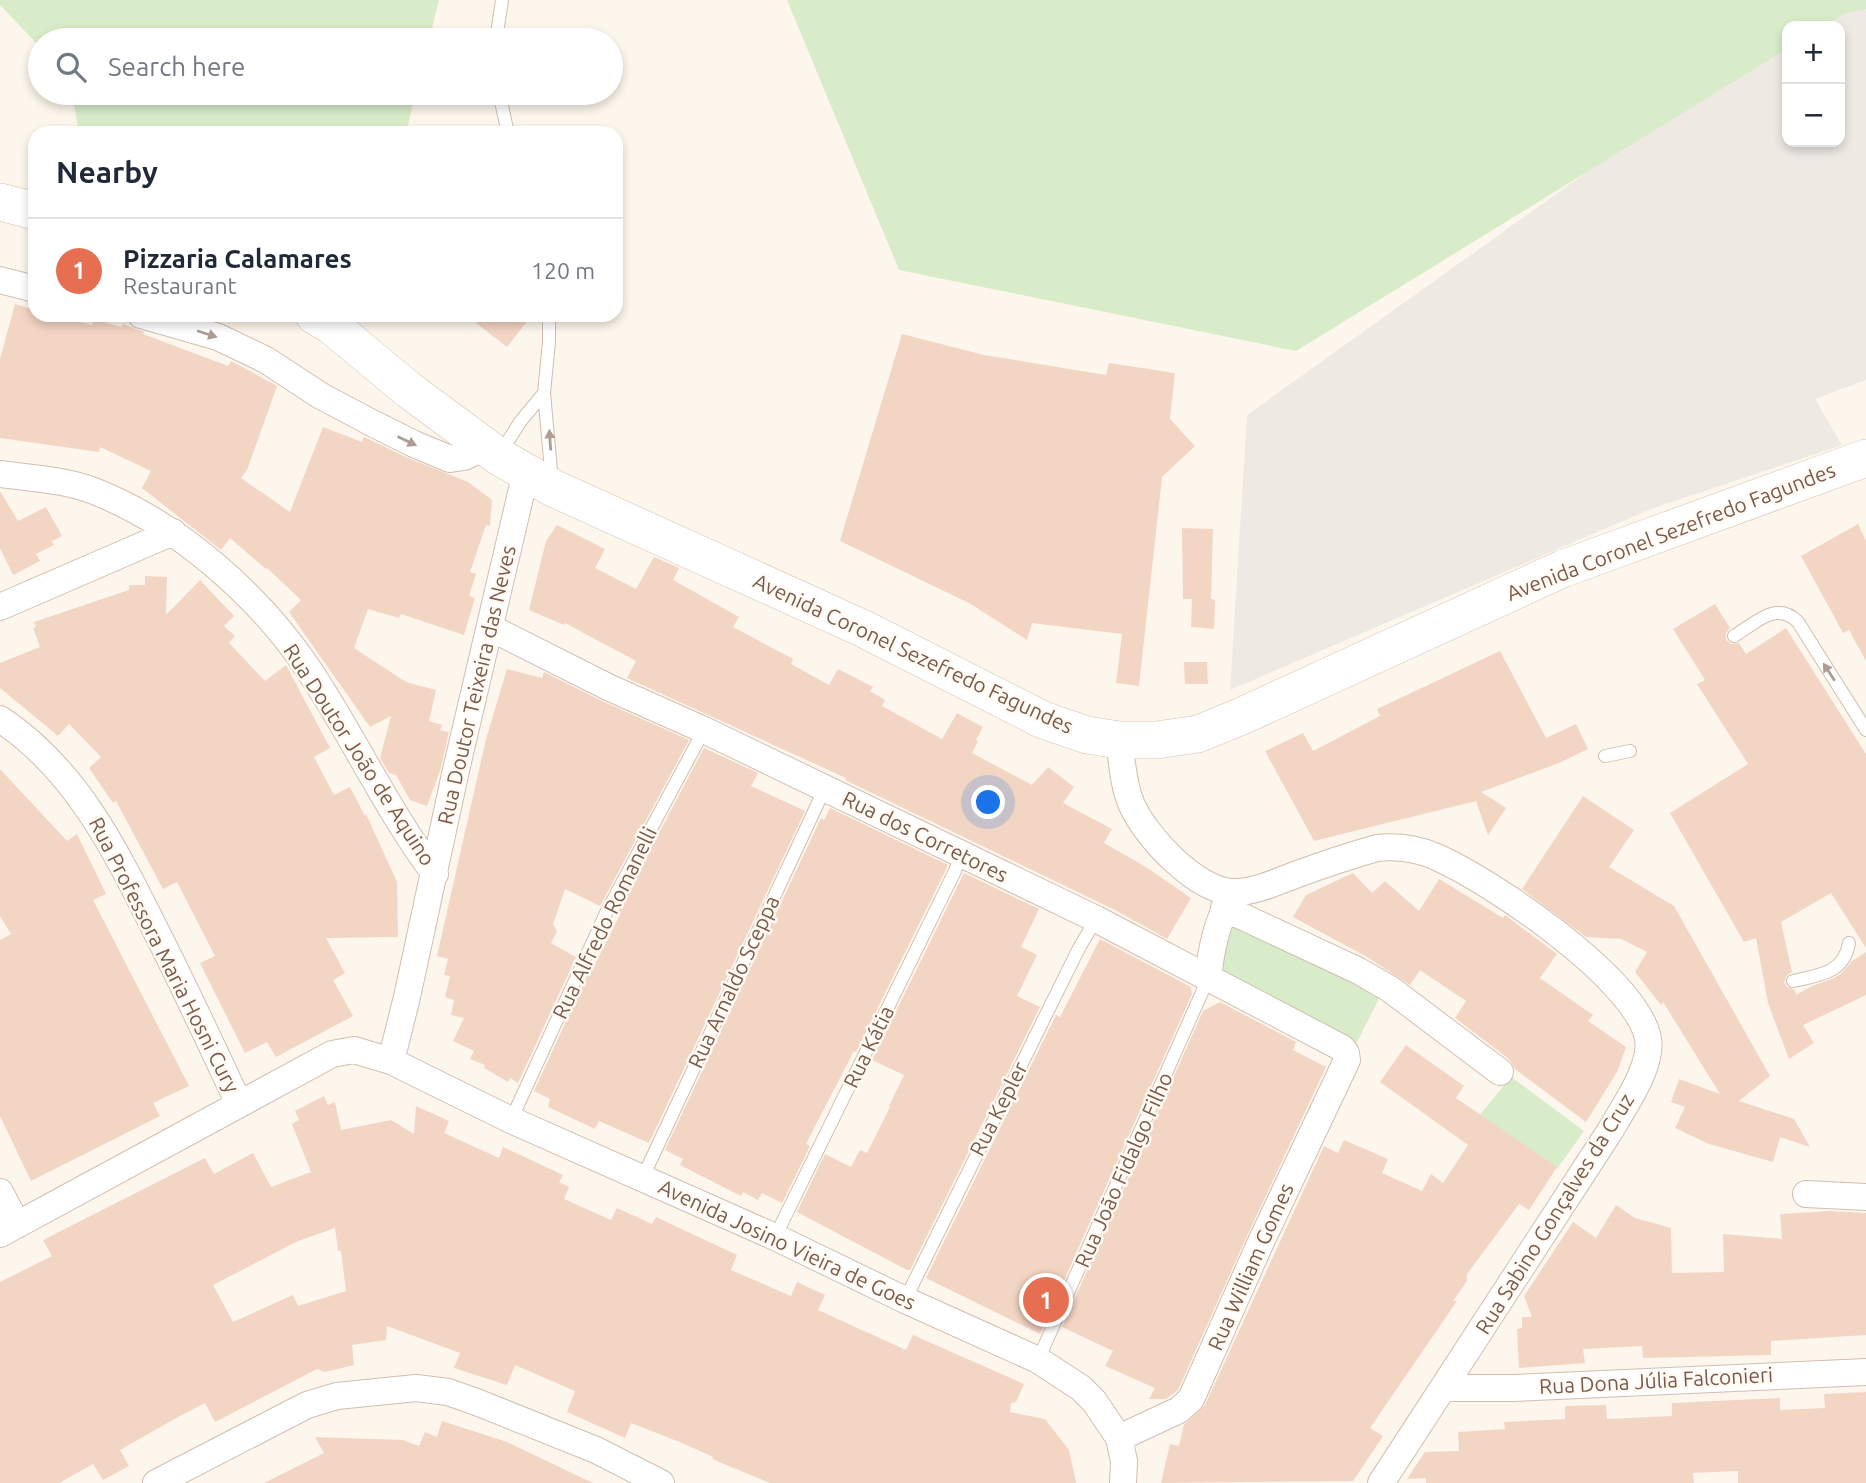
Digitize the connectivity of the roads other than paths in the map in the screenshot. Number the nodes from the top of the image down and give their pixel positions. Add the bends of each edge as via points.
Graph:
1 (502, 0) edge
2 (498, 28) edge
3 (502, 105) edge
4 (506, 126) edge
5 (0, 202) edge
6 (28, 209) edge
7 (0, 280) edge
8 (28, 287) edge
9 (166, 322) edge
10 (325, 322) edge
11 (549, 322) edge
12 (544, 393) junction
13 (1866, 458) edge
14 (515, 466) junction
15 (0, 474) edge
16 (173, 532) junction
17 (0, 607) edge
18 (491, 628) junction
19 (1734, 636) dead end
20 (0, 719) edge
21 (704, 730) junction
22 (1866, 730) edge
23 (1119, 740) junction
24 (1630, 751) dead end
25 (1605, 756) dead end
26 (825, 788) junction
27 (961, 855) junction
28 (435, 874) junction
29 (1229, 900) junction
30 (1096, 919) junction
31 (1849, 943) dead end
32 (1208, 979) junction
33 (1793, 981) dead end
34 (1347, 1060) joint
35 (391, 1061) junction
36 (1500, 1072) dead end
37 (239, 1104) junction
38 (511, 1120) junction
39 (643, 1177) junction
40 (0, 1192) edge
41 (1806, 1194) dead end
42 (1866, 1197) edge
43 (8, 1229) edge
44 (775, 1237) junction
45 (905, 1300) junction
46 (1038, 1360) junction
47 (1866, 1372) edge
48 (1445, 1388) junction
49 (1119, 1438) junction
50 (156, 1483) edge
51 (661, 1483) edge
52 (1124, 1483) edge
53 (1381, 1483) edge

1 - 2 lane
3 - 4 lane
5 - 6 main road
7 - 8 street
9 -> 14 street via 218,337 266,360 321,396 450,459
10 - 14 main road, Avenida Coronel Sezefredo Fagundes via 409,390
11 - 12 lane
12 - 14 lane via 520,422
14 -> 12 lane via 550,435
13 - 23 main road, Avenida Coronel Sezefredo Fagundes via 1562,569 1198,734
14 - 18 street, Rua Doutor Teixeira das Neves
14 - 23 main road, Avenida Coronel Sezefredo Fagundes via 862,628 1043,720 1087,736
15 - 16 street, Rua Doutor João de Aquino via 93,490
16 - 17 street
16 - 28 street, Rua Doutor João de Aquino via 216,564 307,667 409,839
18 - 21 street, Rua dos Corretores
18 - 28 street, Rua Doutor Teixeira das Neves
22 -> 19 lane via 1789,613 1771,614
20 - 37 street, Rua Professora Maria Hosni Cury via 52,760 92,812 143,905
21 - 26 street, Rua dos Corretores
21 - 38 lane, Rua Alfredo Romanelli via 607,911
23 - 29 street via 1131,803 1144,826 1161,849
24 - 25 lane
26 - 27 street, Rua dos Corretores
26 - 39 lane, Rua Arnaldo Sceppa
27 - 30 street, Rua dos Corretores
27 - 44 lane, Rua Kátia
28 - 35 street, Rua Doutor Teixeira das Neves
29 - 32 street via 1211,951
29 - 36 street via 1390,989
29 - 48 street, Rua Sabino Gonçalves da Cruz via 1377,848 1415,849 1476,878 1570,944 1609,979 1644,1024 1648,1054 1636,1085
30 - 32 street, Rua dos Corretores
30 - 45 lane, Rua Kepler
31 - 33 lane via 1842,964
32 - 34 street, Rua dos Corretores via 1342,1048
32 - 46 lane, Rua João Fidalgo Filho
34 - 49 street, Rua William Gomes via 1191,1399 1179,1410
35 - 37 street, Avenida Josino Vieira de Goes via 354,1050 332,1054
35 - 38 street, Avenida Josino Vieira de Goes
37 - 43 street, Avenida Josino Vieira de Goes
38 - 39 street, Avenida Josino Vieira de Goes
39 - 44 street, Avenida Josino Vieira de Goes
40 - 43 street
41 - 42 street
44 - 45 street, Avenida Josino Vieira de Goes
45 - 46 street, Avenida Josino Vieira de Goes
46 - 49 street, Avenida Josino Vieira de Goes via 1081,1388
47 - 48 street, Rua Dona Júlia Falconieri
48 - 53 street, Rua Sabino Gonçalves da Cruz
49 - 52 street, Avenida Josino Vieira de Goes
50 - 51 street via 307,1405 337,1396 416,1388 448,1392 479,1403 596,1450

